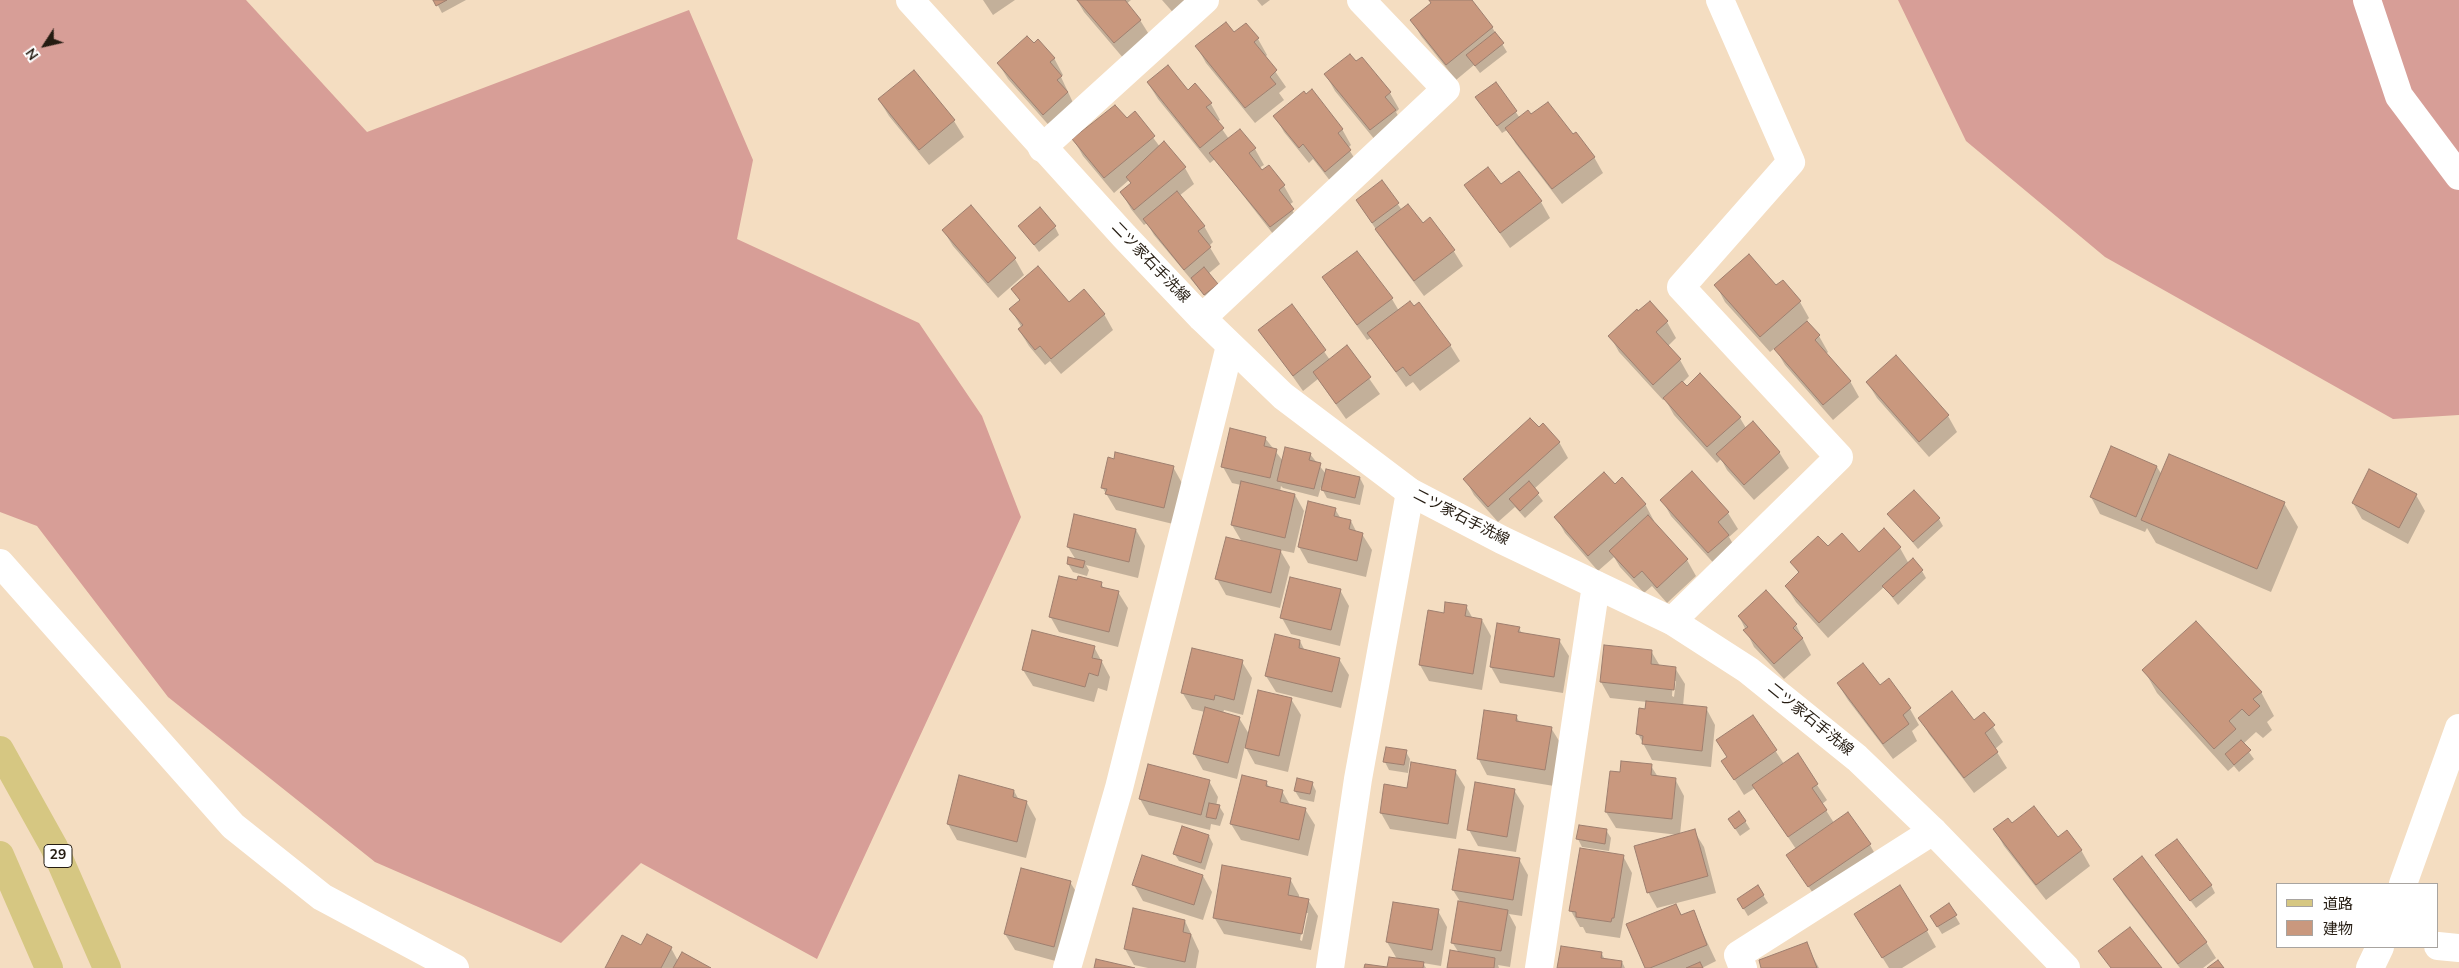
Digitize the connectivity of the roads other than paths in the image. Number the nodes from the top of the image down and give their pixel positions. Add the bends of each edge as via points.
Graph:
1 (910, 0) edge
2 (1205, 0) edge
3 (1361, 0) edge
4 (1720, 0) edge
5 (2367, 0) edge
6 (1042, 148) junction
7 (2459, 176) edge
8 (1202, 318) junction
9 (1230, 346) junction
10 (1410, 492) junction
11 (0, 563) edge
12 (1596, 585) junction
13 (1672, 621) junction
14 (2459, 728) edge
15 (0, 750) edge
16 (1933, 831) junction
17 (0, 855) edge
18 (2403, 883) edge
19 (2439, 946) edge
20 (2380, 948) edge
21 (2459, 948) edge
22 (49, 968) edge
23 (107, 968) edge
24 (455, 968) edge
25 (1067, 968) edge
26 (1330, 968) edge
27 (1539, 968) edge
28 (1743, 968) edge
29 (2066, 968) edge
30 (2370, 968) edge

1 - 6 street, 二ツ家石手洗線
2 - 6 street
3 - 8 street via 1446,89
4 - 13 street via 1791,162 1681,287 1839,458
5 - 7 street via 2399,96
6 - 8 street, 二ツ家石手洗線
8 - 9 street, 二ツ家石手洗線
9 - 10 street, 二ツ家石手洗線 via 1283,396
9 - 25 street via 1120,788
10 - 12 street, 二ツ家石手洗線
10 - 26 street via 1358,779
11 - 24 street via 233,826 322,897
12 - 13 street, 二ツ家石手洗線
12 - 27 street
13 - 16 street, 二ツ家石手洗線 via 1748,670 1857,758
14 - 18 street
15 - 23 main road, 29 via 54,847
16 - 28 street via 1738,954
16 - 29 street, 二ツ家石手洗線
17 - 22 main road
19 - 21 street
20 - 30 street

